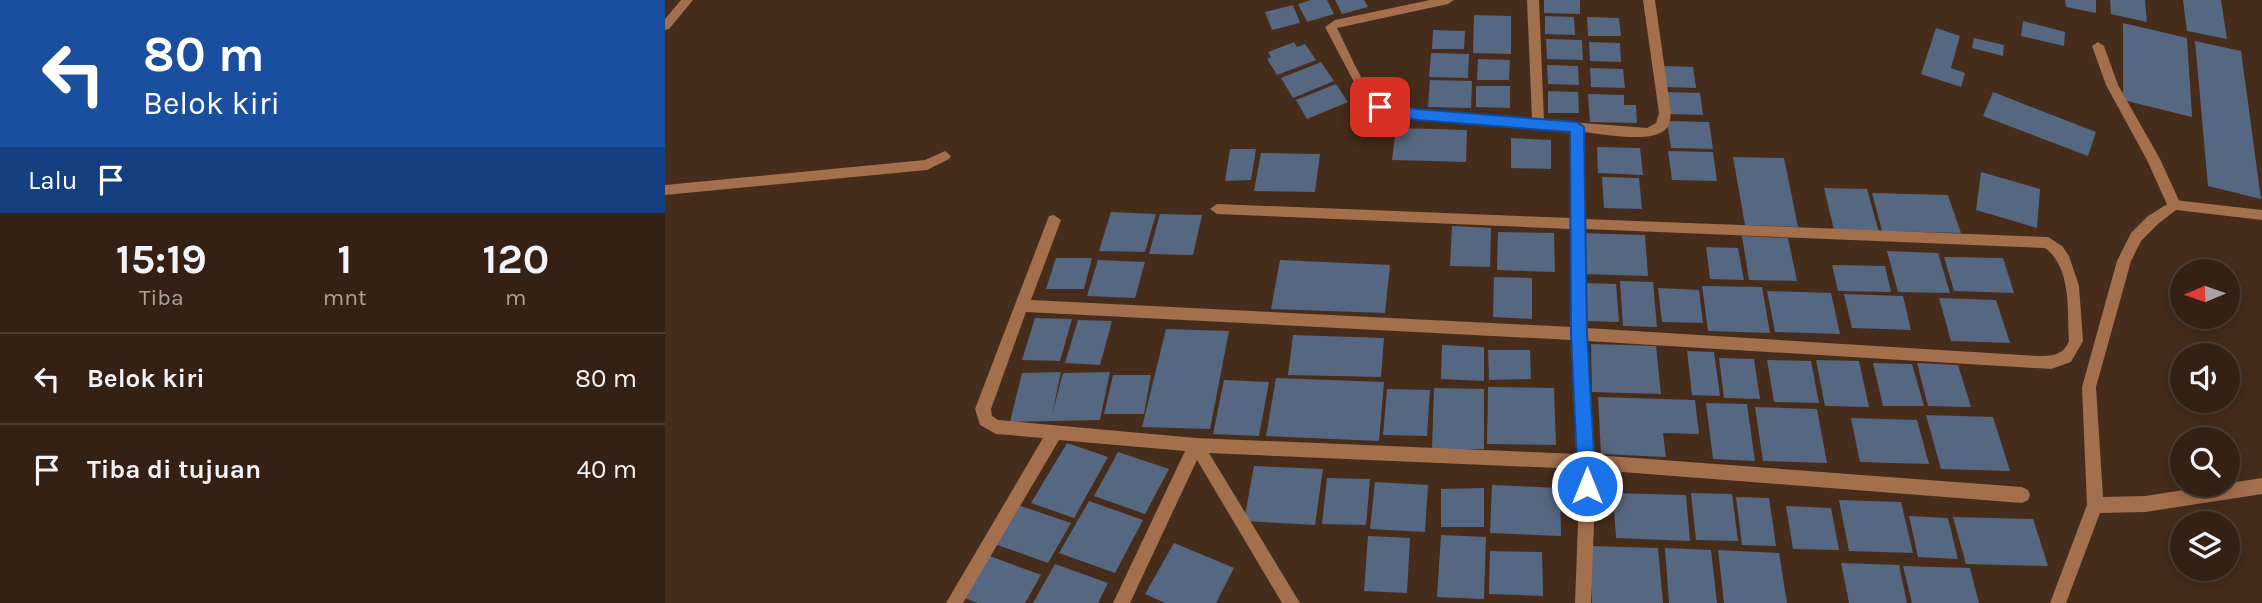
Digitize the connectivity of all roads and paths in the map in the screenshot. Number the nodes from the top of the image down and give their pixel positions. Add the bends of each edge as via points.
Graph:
1 (687, 0) edge
2 (1448, 0) edge
3 (1533, 0) edge
4 (1649, 0) edge
5 (665, 26) edge
6 (2098, 46) dead end
7 (1539, 125) junction
8 (1577, 127) junction
9 (946, 156) dead end
10 (665, 190) edge
11 (2174, 205) junction
12 (1217, 209) dead end
13 (2262, 215) edge
14 (1054, 220) dead end
15 (1576, 225) junction
16 (1020, 306) junction
17 (1579, 334) junction
18 (1054, 434) junction
19 (1196, 445) junction
20 (1588, 462) junction
21 (2262, 486) edge
22 (2022, 495) dead end
23 (2095, 505) junction
24 (954, 603) edge
25 (1121, 603) edge
26 (1292, 603) edge
27 (1583, 603) edge
28 (2057, 603) edge

1 - 5 street
2 - 7 street via 1331,27 1367,96 1380,107 1417,115
3 - 7 street
4 - 8 street via 1665,113 1662,126 1648,133
6 - 11 street via 2116,97 2147,147
7 - 8 street
8 - 15 street
9 - 10 street via 927,165
11 - 13 street
11 - 23 street via 2136,237 2124,261 2089,387
12 - 15 street
14 - 16 street
15 - 17 street
15 - 17 street via 2048,243 2069,266 2076,341 2067,359 2037,363
16 - 17 street
16 - 18 street via 983,415 996,427
17 - 20 street
18 - 19 street
18 - 24 street
19 - 20 street
19 - 25 street
19 - 26 street
20 - 22 street
20 - 27 street
21 - 23 street via 2145,504
23 - 28 street

